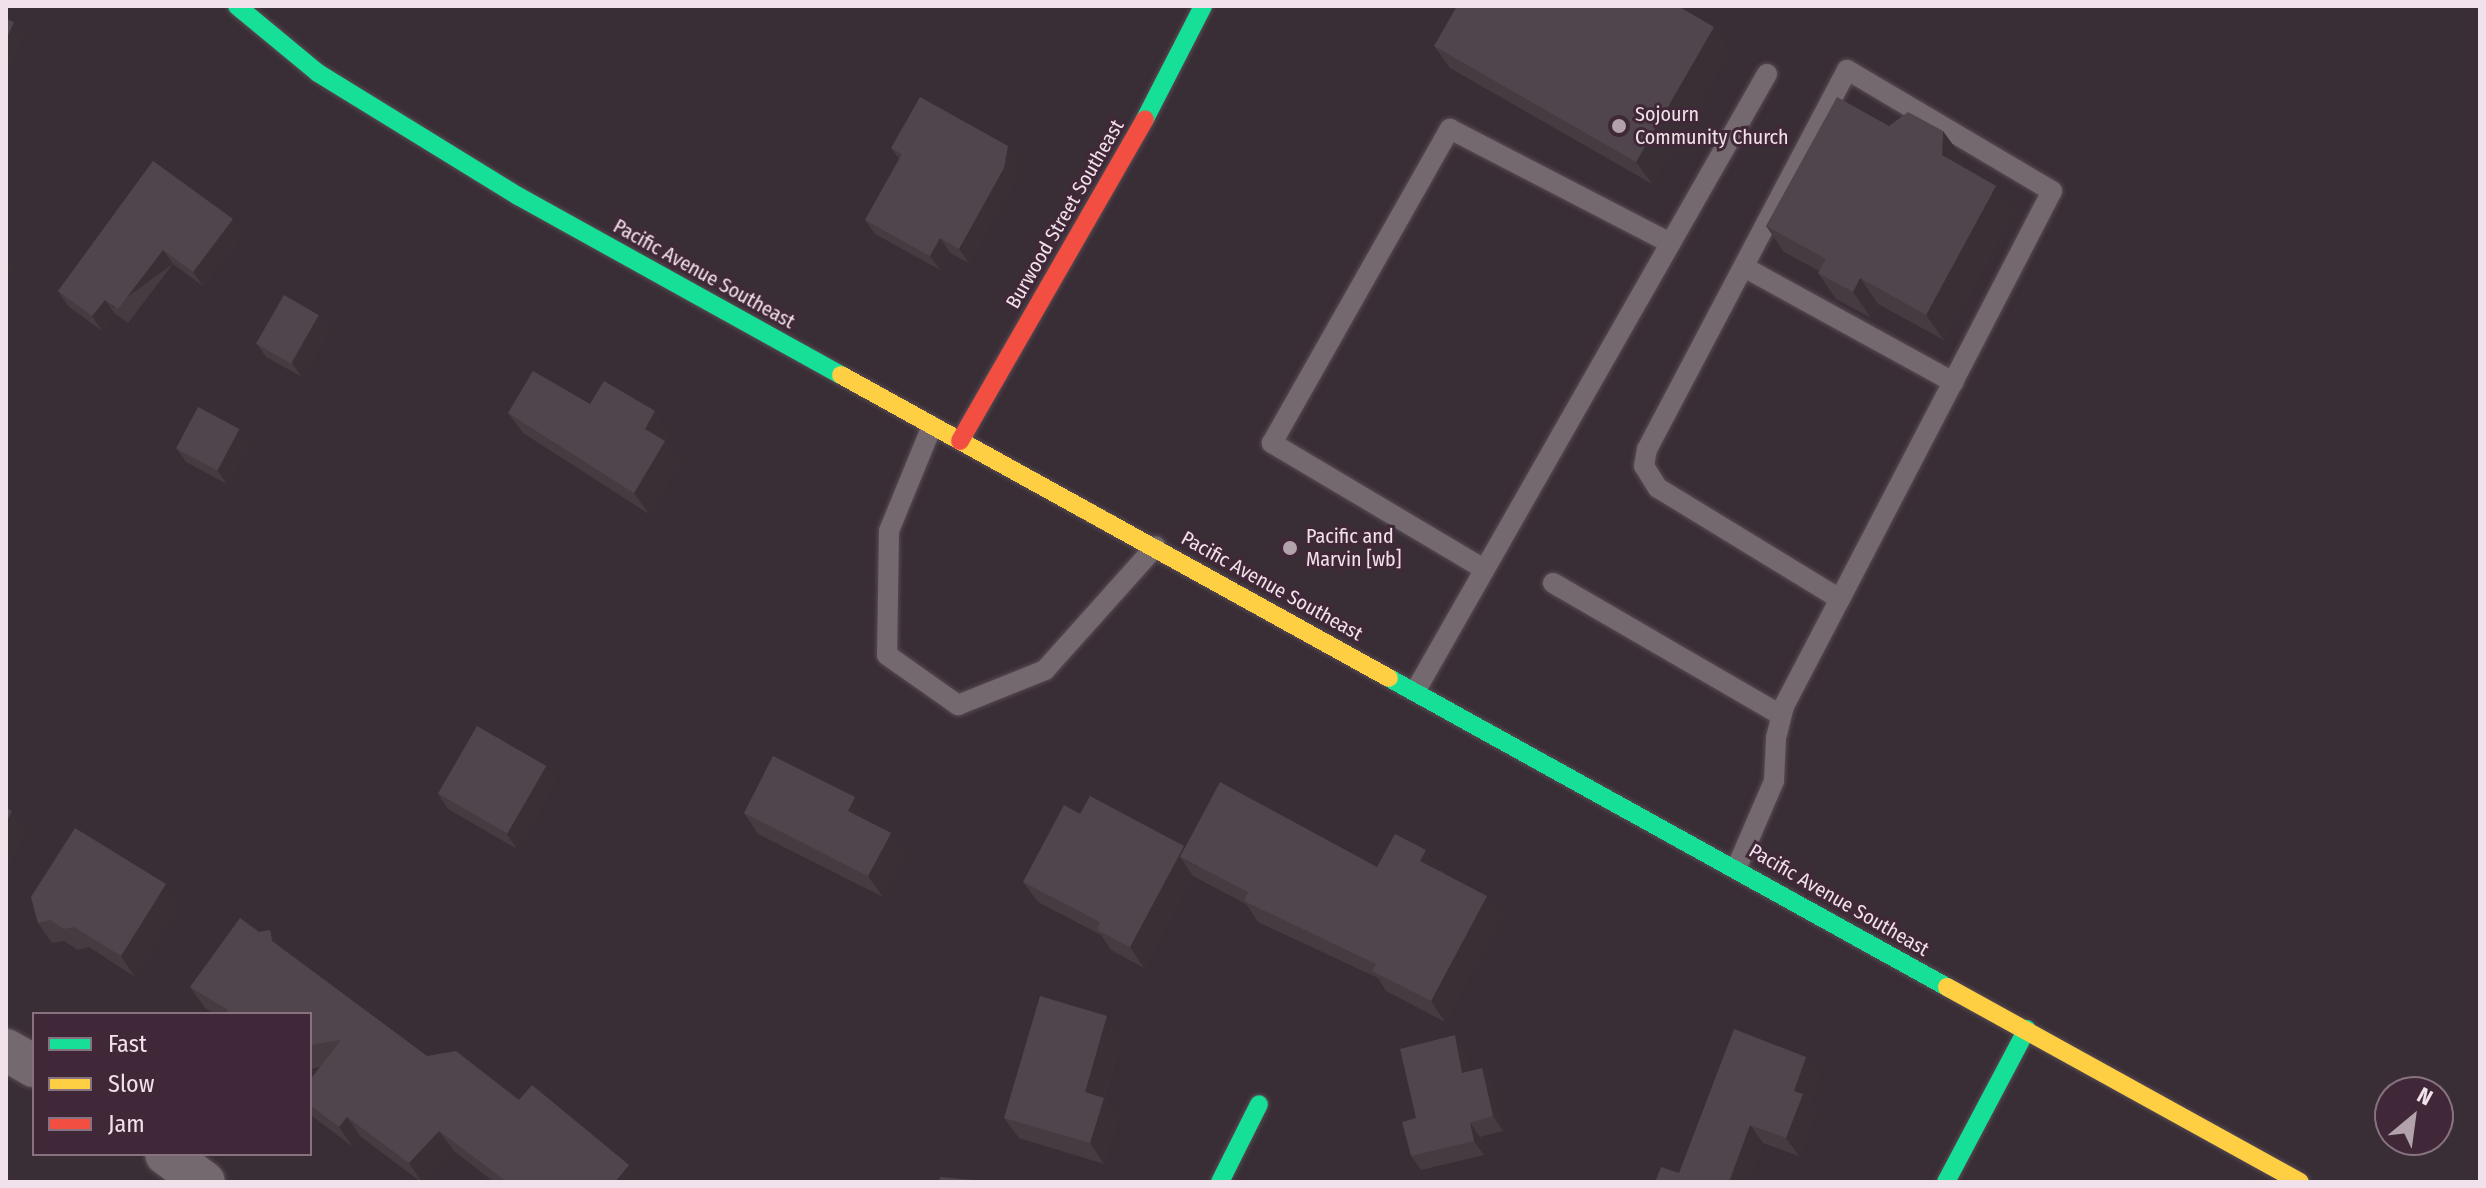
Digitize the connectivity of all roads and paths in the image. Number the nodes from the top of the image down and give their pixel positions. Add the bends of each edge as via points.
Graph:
1 (237, 6) edge
2 (1203, 6) edge
3 (1767, 74) dead end
4 (1670, 243) junction
5 (1744, 267) junction
6 (1953, 382) junction
7 (932, 426) junction
8 (960, 441) junction
9 (1156, 546) junction
10 (1484, 569) junction
11 (1553, 583) dead end
12 (1840, 599) junction
13 (1416, 690) junction
14 (1781, 715) junction
15 (1737, 867) junction
16 (2027, 1029) junction
17 (6, 1050) edge
18 (32, 1065) edge
19 (1259, 1104) dead end
20 (169, 1156) edge
21 (204, 1182) edge
22 (1220, 1182) edge
23 (1946, 1182) edge
24 (2300, 1182) edge

1 - 7 main road, Pacific Avenue Southeast via 318,73 399,127
2 - 8 main road, Burwood Street Southeast via 1168,79
3 - 4 lane
4 - 10 lane
4 - 10 lane via 1450,129 1272,443
5 - 6 lane
5 - 6 lane via 1847,70 2052,191
5 - 12 lane via 1647,449 1644,466 1658,488
6 - 12 lane
7 - 8 main road, Pacific Avenue Southeast
7 - 9 lane via 889,531 887,655 958,705 1045,670
8 - 9 main road, Pacific Avenue Southeast
9 - 13 main road, Pacific Avenue Southeast
10 - 13 lane
11 - 14 lane
12 - 14 lane
13 - 15 main road, Pacific Avenue Southeast
14 - 15 lane via 1774,781
15 - 16 main road, Pacific Avenue Southeast
16 - 23 main road
16 - 24 main road, Pacific Avenue Southeast
17 - 18 street
19 - 22 main road
20 - 21 street

